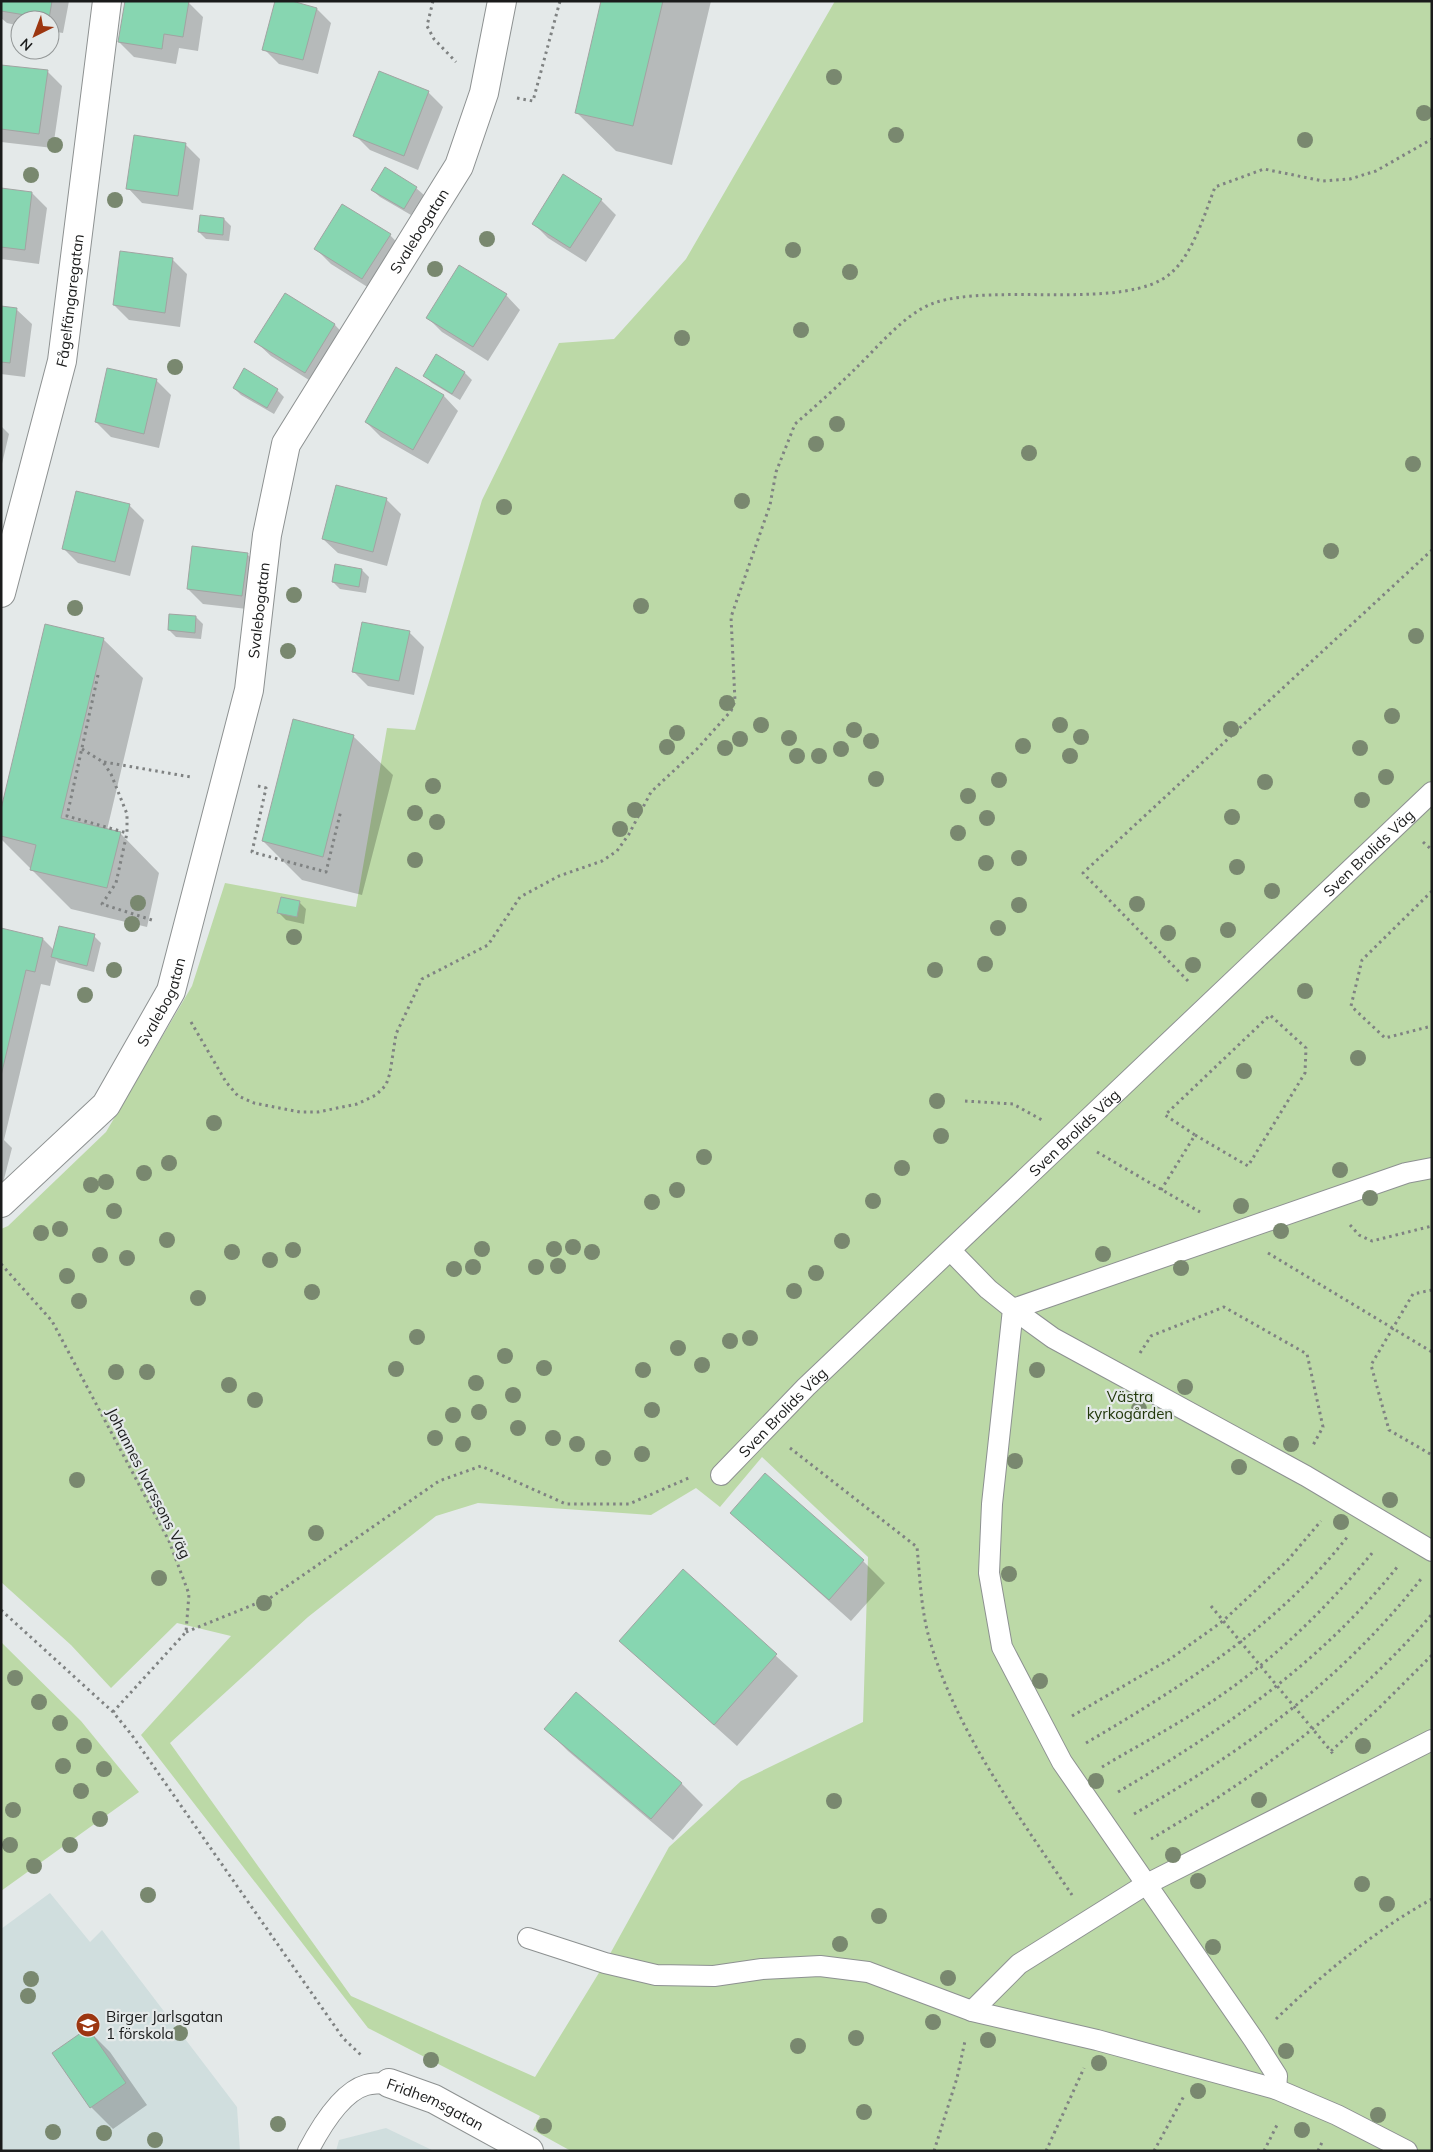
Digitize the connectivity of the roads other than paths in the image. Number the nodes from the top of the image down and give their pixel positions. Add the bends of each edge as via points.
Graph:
1 (108, 1) edge
2 (502, 1) edge
3 (1, 593) edge
4 (1432, 792) edge
5 (1432, 1168) edge
6 (1, 1202) edge
7 (951, 1251) junction
8 (1013, 1309) junction
9 (721, 1475) road end
10 (1424, 1546) edge
11 (1432, 1740) edge
12 (1145, 1885) junction
13 (528, 1938) dead end
14 (972, 2011) junction
15 (389, 2083) joint
16 (1276, 2089) junction
17 (498, 2143) edge
18 (308, 2151) edge
19 (529, 2151) edge
20 (1407, 2151) edge

1 - 3 street, Fågelfängaregatan via 62,361
2 - 6 street, Svalebogatan via 486,84 459,166 286,444 266,535 250,690 171,991 106,1105
4 - 7 lane, Sven Brolids Väg
5 - 8 lane via 1406,1173
7 - 8 lane
7 - 9 lane, Sven Brolids Väg via 813,1380
8 - 10 lane via 1053,1338 1298,1472
8 - 12 lane via 992,1504 990,1574 1002,1647 1060,1759
11 - 12 lane
12 - 14 lane via 1019,1964
12 - 16 lane via 1254,2040 1277,2076
13 - 14 lane via 605,1963 656,1975 714,1976 820,1966 868,1972
14 - 16 lane via 1097,2040
15 - 17 street, Fridhemsgatan via 434,2099
15 - 18 lane, Fridhemsgatan via 364,2085 344,2099 319,2130
16 - 20 lane via 1337,2115
17 - 19 street, Fridhemsgatan

